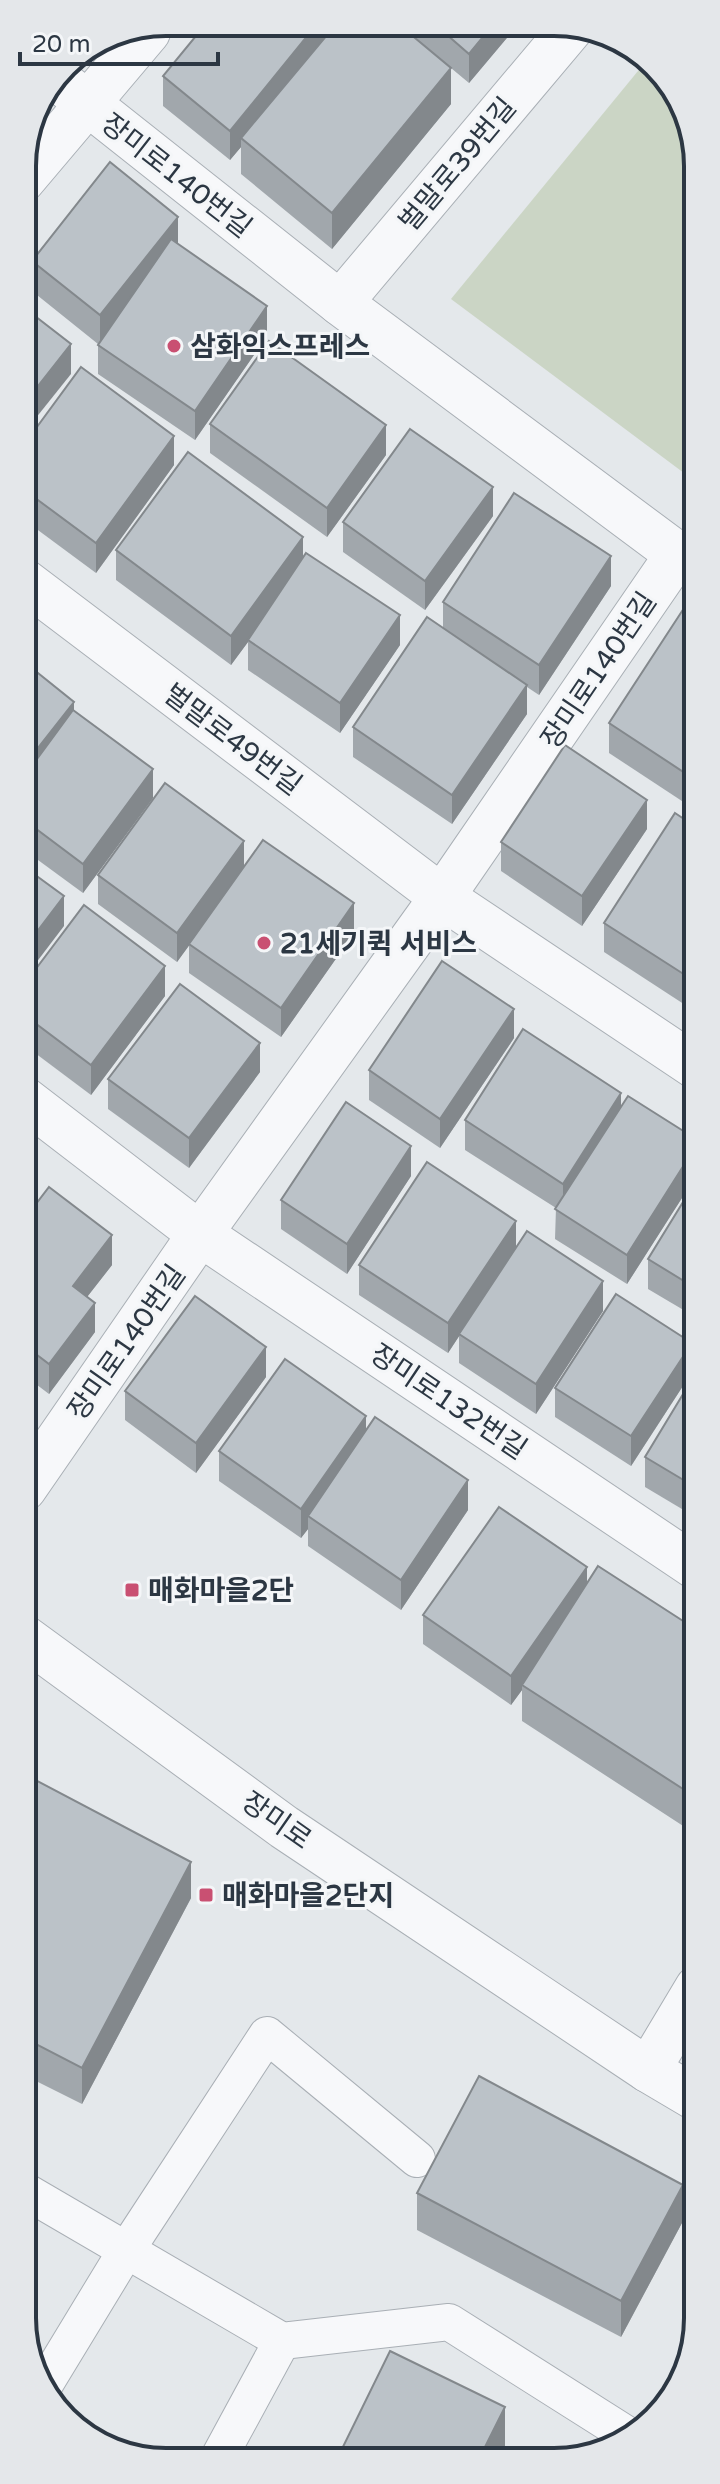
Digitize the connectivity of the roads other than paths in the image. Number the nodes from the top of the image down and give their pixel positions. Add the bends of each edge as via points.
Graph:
1 (564, 37) edge
2 (140, 38) edge
3 (72, 92) edge
4 (36, 156) edge
5 (340, 303) junction
6 (684, 560) edge
7 (684, 564) edge
8 (36, 590) edge
9 (442, 897) junction
10 (684, 1059) edge
11 (36, 1108) edge
12 (200, 1234) junction
13 (36, 1472) edge
14 (684, 1559) edge
15 (36, 1646) edge
16 (684, 2010) edge
17 (648, 2070) junction
18 (684, 2091) edge
19 (417, 2159) dead end
20 (36, 2197) edge
21 (127, 2249) junction
22 (282, 2341) junction
23 (50, 2376) edge
24 (620, 2430) edge
25 (224, 2448) edge

1 - 5 street, 벌말로39번길
2 - 3 street
3 - 4 street
3 - 5 street, 장미로140번길
5 - 6 street, 장미로140번길
7 - 9 street, 장미로140번길
8 - 9 street, 벌말로49번길
9 - 10 street, 벌말로49번길
9 - 12 street, 장미로140번길
11 - 12 street, 장미로140번길
12 - 13 street, 장미로140번길
12 - 14 street, 장미로132번길
15 - 17 street, 장미로 via 284,1827
16 - 17 street
17 - 18 street, 장미로
19 - 21 lane via 267,2035
20 - 21 lane
21 - 22 lane
21 - 23 lane
22 - 24 lane via 449,2322
22 - 25 lane

